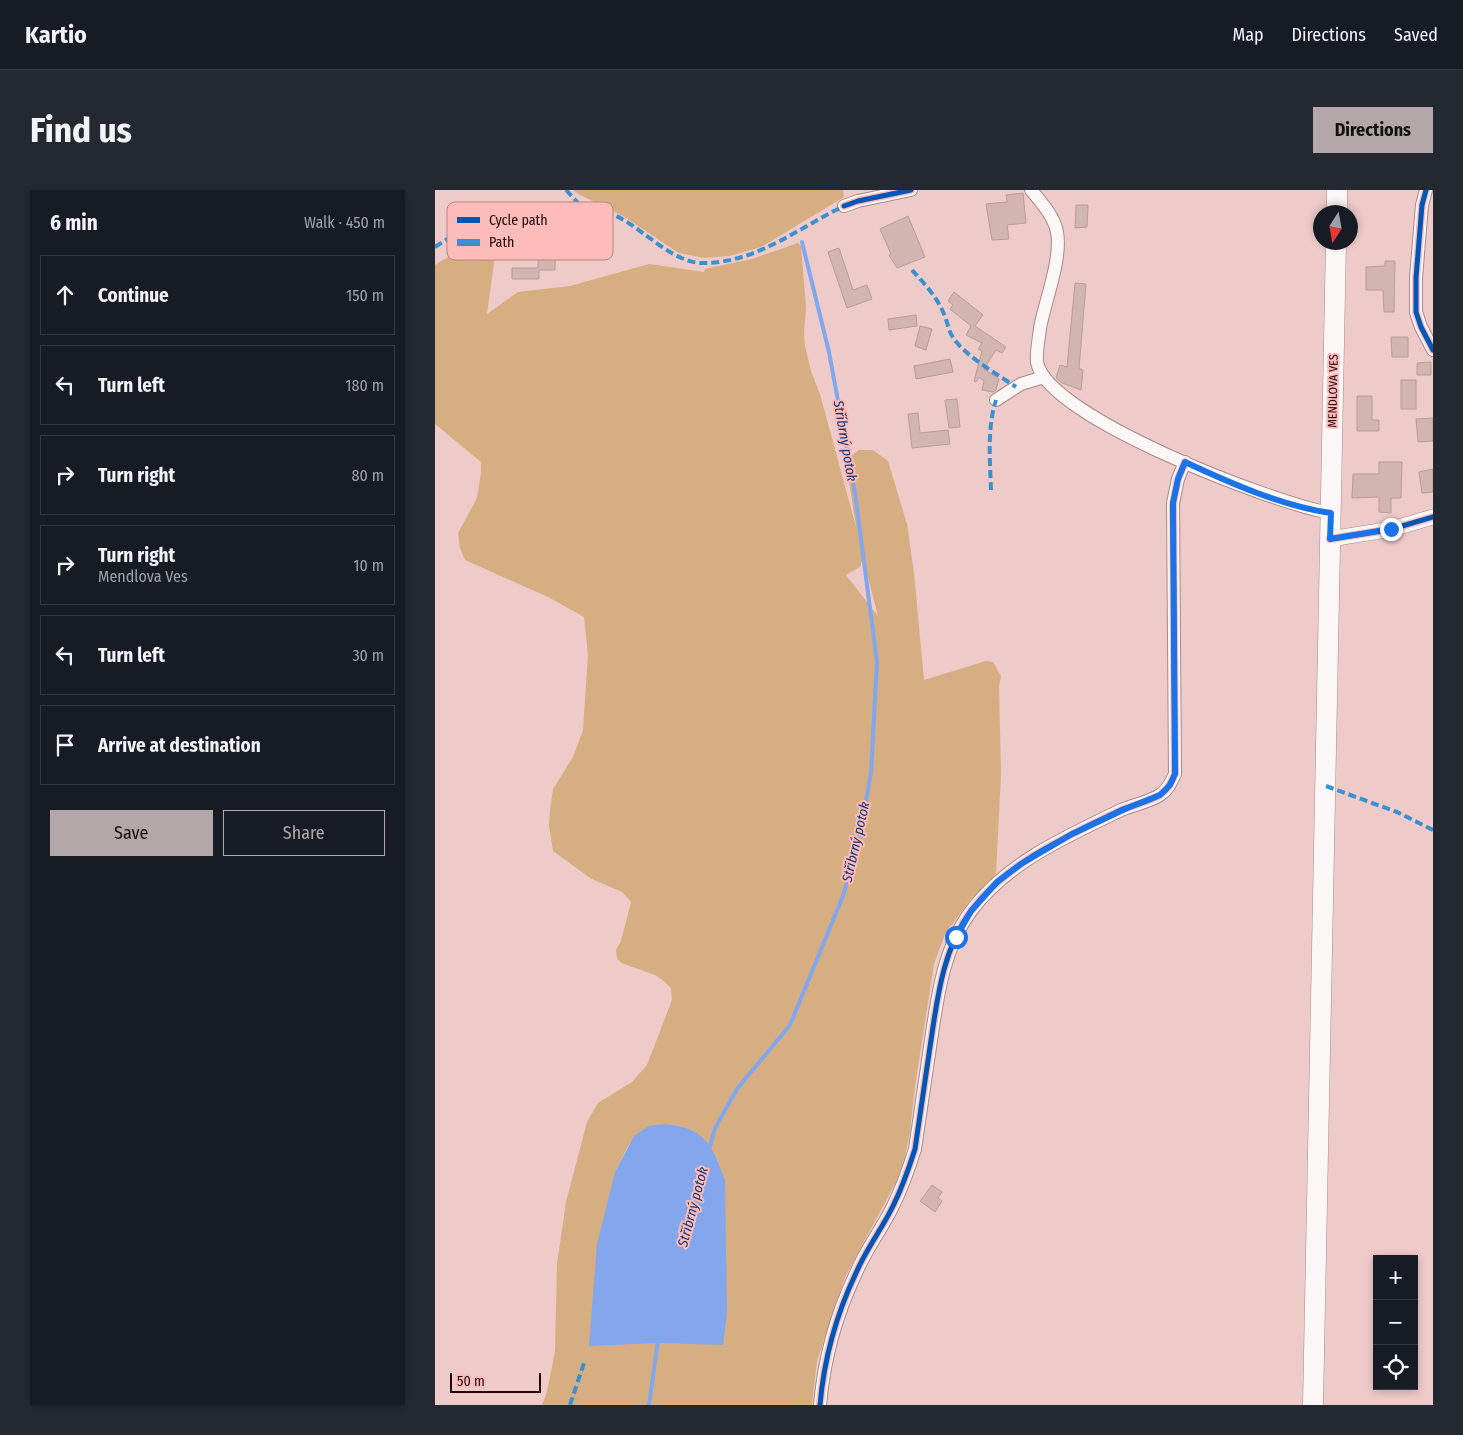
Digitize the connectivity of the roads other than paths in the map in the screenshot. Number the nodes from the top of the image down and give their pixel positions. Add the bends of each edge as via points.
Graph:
1 (911, 190) edge
2 (1031, 190) edge
3 (1426, 190) edge
4 (1334, 191) edge
5 (1336, 205) edge
6 (844, 206) dead end
7 (1336, 250) edge
8 (1433, 350) edge
9 (1044, 377) junction
10 (997, 400) dead end
11 (1185, 462) junction
12 (1331, 513) junction
13 (1433, 516) edge
14 (1330, 539) junction
15 (820, 1405) edge
16 (1313, 1405) edge

1 - 6 street
2 - 9 street via 1048,212 1057,232 1056,258 1037,351 1037,362
3 - 8 street via 1416,278 1416,312
4 - 5 main road
7 - 12 main road, MENDLOVA VES
9 - 10 street via 1021,384
9 - 11 street via 1076,406 1147,446
11 - 12 street via 1274,498
11 - 15 street via 1173,503 1175,774 1160,795 1072,834 1021,864 997,882 963,924 943,970 915,1149 893,1206 856,1272 842,1306 827,1354
12 - 14 main road, MENDLOVA VES
13 - 14 street via 1391,529
14 - 16 main road, MENDLOVA VES

